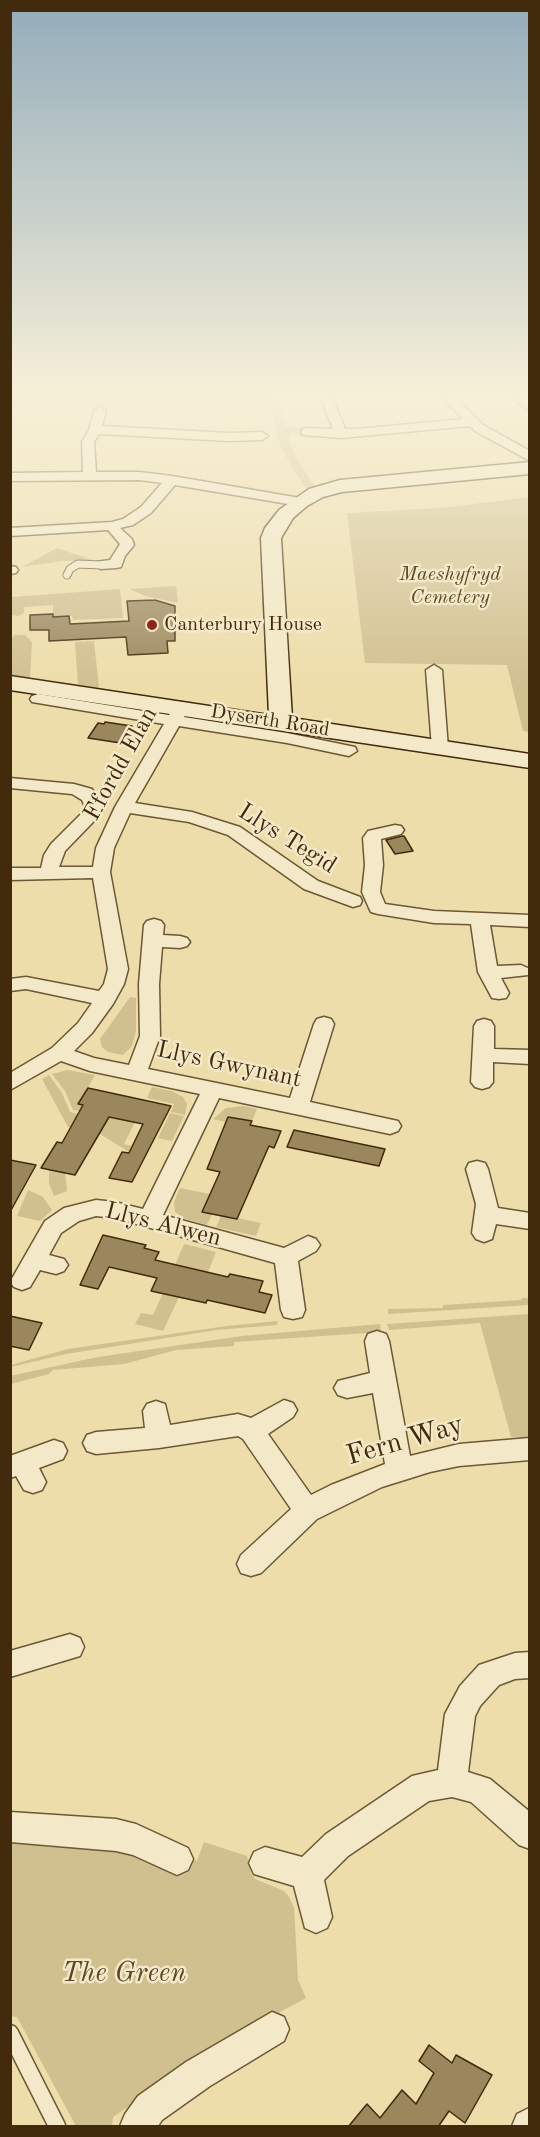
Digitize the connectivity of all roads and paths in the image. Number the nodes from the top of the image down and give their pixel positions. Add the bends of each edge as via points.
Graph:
1 (162, 491) edge
2 (234, 491) edge
3 (324, 491) edge
4 (300, 502) junction
5 (112, 526) junction
6 (10, 532) edge
7 (132, 563) dead end
8 (116, 564) junction
9 (101, 565) joint
10 (67, 575) dead end
11 (452, 679) dead end
12 (10, 683) edge
13 (38, 699) dead end
14 (178, 714) junction
15 (281, 723) junction
16 (440, 748) junction
17 (349, 751) dead end
18 (530, 761) edge
19 (10, 783) edge
20 (124, 807) junction
21 (395, 830) dead end
22 (49, 872) junction
23 (101, 872) junction
24 (10, 874) edge
25 (353, 901) dead end
26 (480, 921) junction
27 (530, 921) edge
28 (180, 942) dead end
29 (488, 972) junction
30 (521, 972) dead end
31 (11, 985) edge
32 (499, 993) dead end
33 (106, 999) junction
34 (324, 1024) dead end
35 (484, 1026) dead end
36 (59, 1053) junction
37 (483, 1055) junction
38 (530, 1057) edge
39 (136, 1073) junction
40 (482, 1082) dead end
41 (10, 1083) edge
42 (213, 1089) junction
43 (298, 1107) junction
44 (390, 1126) dead end
45 (477, 1169) dead end
46 (149, 1220) junction
47 (530, 1221) edge
48 (308, 1245) dead end
49 (286, 1257) junction
50 (22, 1281) dead end
51 (293, 1310) dead end
52 (377, 1341) dead end
53 (383, 1381) junction
54 (347, 1388) dead end
55 (284, 1410) dead end
56 (156, 1411) dead end
57 (252, 1431) junction
58 (159, 1437) junction
59 (96, 1443) dead end
60 (530, 1449) edge
61 (54, 1451) dead end
62 (399, 1469) junction
63 (22, 1470) edge
64 (307, 1511) junction
65 (251, 1564) dead end
66 (70, 1647) dead end
67 (10, 1664) edge
68 (530, 1665) edge
69 (452, 1782) junction
70 (10, 1827) edge
71 (530, 1834) edge
72 (177, 1859) dead end
73 (265, 1863) dead end
74 (307, 1874) junction
75 (316, 1917) dead end
76 (272, 2029) dead end
77 (10, 2033) edge
78 (57, 2127) edge
79 (137, 2127) edge

1 - 5 street via 139,517
2 - 4 street
3 - 4 street
4 - 15 street via 275,528 271,538
5 - 6 street
5 - 8 street via 127,542
7 - 8 street
8 - 9 street
9 - 10 lane via 78,564
11 - 16 street via 434,675
12 - 14 street, Dyserth Road
13 - 14 street via 63,708
14 - 15 street, Dyserth Road
14 - 17 street via 325,752
14 - 20 street, Ffordd Elan
15 - 16 street, Dyserth Road
16 - 18 street, Dyserth Road
19 - 22 street via 74,789 86,793 91,800 94,807 90,815 57,848
20 - 23 street, Ffordd Elan via 108,839
20 - 25 street, Llys Tegid via 192,817 234,831 305,889
21 - 26 street via 372,838 372,892 378,908 396,920
22 - 23 street
22 - 24 street
23 - 33 street, Ffordd Elan via 118,969
26 - 27 street
26 - 29 street
28 - 39 street via 154,933 149,984 150,1036
29 - 30 street
29 - 32 street
31 - 33 street via 26,983
33 - 36 street, Ffordd Elan via 85,1028
34 - 43 street
35 - 37 street
36 - 39 street, Llys Gwynant
36 - 41 street, Ffordd Elan
37 - 38 street
37 - 40 street
39 - 42 street, Llys Gwynant
42 - 43 street, Llys Gwynant
42 - 46 street
43 - 44 street, Llys Gwynant
45 - 47 street via 485,1193 486,1223
46 - 49 street, Llys Alwen
46 - 50 street, Llys Alwen via 96,1208 72,1214 53,1227 45,1262
48 - 49 street
49 - 51 street
52 - 53 street
53 - 54 street
53 - 62 street
55 - 57 street
56 - 58 street
57 - 58 street via 238,1425
57 - 64 street
58 - 59 street
60 - 62 street, Fern Way via 459,1455
61 - 63 street
62 - 64 street, Fern Way
64 - 65 street, Fern Way
66 - 67 street
68 - 69 street via 489,1675 470,1696 460,1714
69 - 71 street via 479,1790
69 - 74 street via 423,1787 411,1794 337,1845
70 - 72 street via 116,1835
73 - 74 street
74 - 75 street
76 - 79 street via 150,2108
77 - 78 lane

